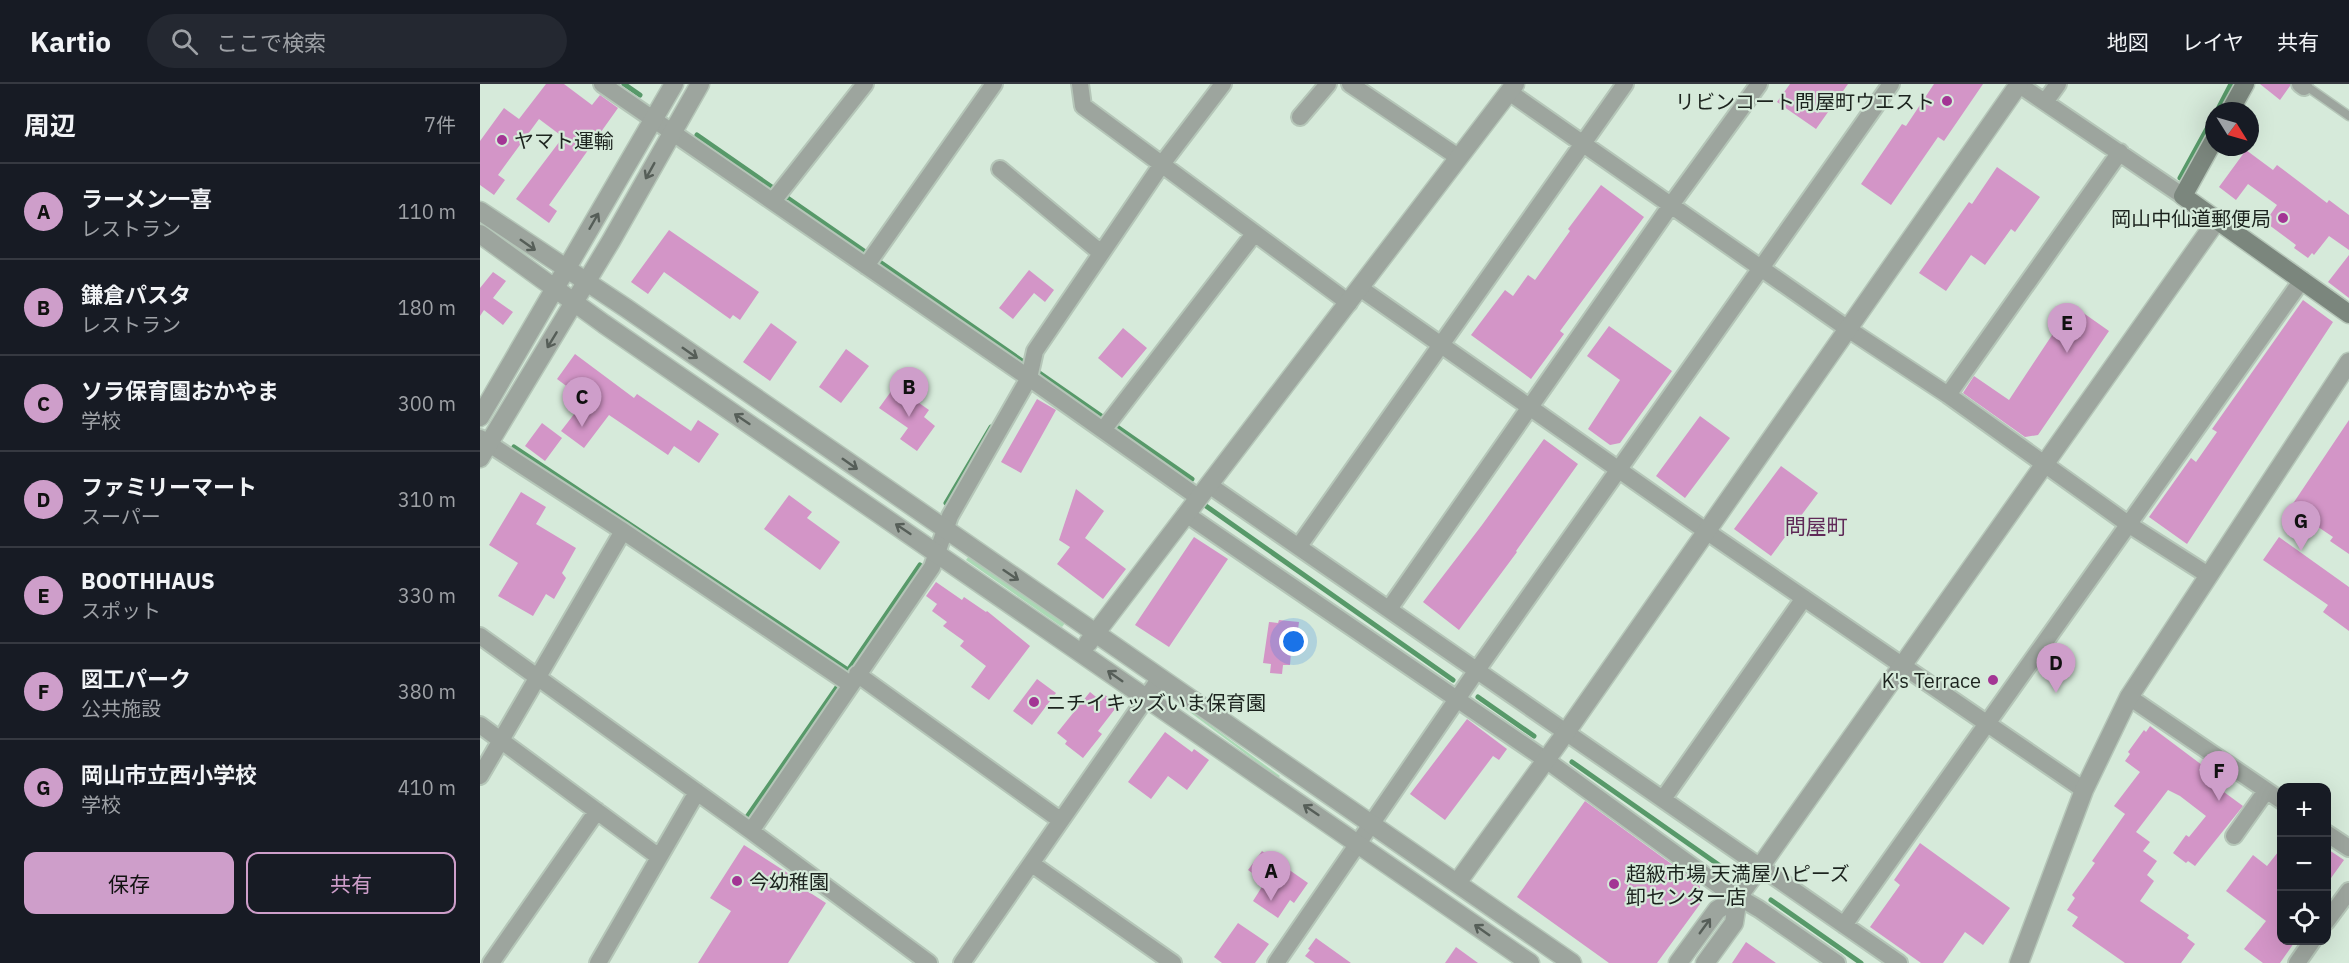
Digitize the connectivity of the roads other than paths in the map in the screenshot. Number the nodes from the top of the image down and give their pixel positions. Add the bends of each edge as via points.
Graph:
1 (602, 84) edge
2 (674, 84) edge
3 (700, 84) edge
4 (865, 84) edge
5 (994, 84) edge
6 (1080, 84) edge
7 (1223, 84) edge
8 (1328, 84) edge
9 (1350, 84) edge
10 (1625, 84) edge
11 (1760, 84) edge
12 (1891, 84) edge
13 (2018, 84) edge
14 (2058, 84) edge
15 (2245, 84) edge
16 (2302, 86) edge
17 (1512, 88) edge
18 (2045, 102) junction
19 (2235, 102) edge
20 (2349, 116) edge
21 (1300, 117) dead end
22 (653, 120) junction
23 (672, 133) junction
24 (1582, 143) junction
25 (2120, 152) junction
26 (2205, 156) edge
27 (1458, 157) junction
28 (1162, 164) junction
29 (1000, 169) dead end
30 (778, 196) junction
31 (2183, 196) junction
32 (1671, 205) junction
33 (480, 212) edge
34 (2217, 220) junction
35 (480, 234) edge
36 (1254, 234) junction
37 (1101, 253) junction
38 (871, 260) junction
39 (1762, 268) junction
40 (566, 270) junction
41 (2302, 280) junction
42 (586, 283) junction
43 (555, 288) junction
44 (1355, 296) junction
45 (574, 302) junction
46 (2349, 314) edge
47 (1848, 329) junction
48 (1441, 345) junction
49 (2349, 362) edge
50 (1027, 372) junction
51 (1948, 395) junction
52 (1531, 408) junction
53 (480, 417) edge
54 (1107, 424) junction
55 (483, 447) edge
56 (2045, 464) junction
57 (1619, 470) junction
58 (1204, 492) junction
59 (1186, 514) junction
60 (2128, 524) junction
61 (945, 530) junction
62 (623, 531) junction
63 (1706, 531) junction
64 (1299, 546) junction
65 (937, 552) junction
66 (2208, 575) junction
67 (1804, 598) junction
68 (1389, 609) junction
69 (1095, 633) junction
70 (480, 636) edge
71 (1081, 652) junction
72 (1902, 665) junction
73 (1477, 670) junction
74 (538, 677) junction
75 (1160, 678) junction
76 (848, 679) junction
77 (2129, 697) junction
78 (1146, 698) junction
79 (1457, 700) junction
80 (1987, 723) junction
81 (480, 725) edge
82 (1567, 731) junction
83 (502, 740) junction
84 (1546, 760) junction
85 (480, 776) edge
86 (2084, 790) junction
87 (2266, 791) junction
88 (697, 792) junction
89 (2277, 798) edge
90 (1663, 799) junction
91 (597, 811) junction
92 (1060, 820) junction
93 (1372, 824) junction
94 (751, 831) junction
95 (2331, 835) edge
96 (2234, 836) dead end
97 (1359, 843) junction
98 (2349, 848) edge
99 (659, 857) junction
100 (1032, 864) junction
101 (1760, 867) junction
102 (1457, 883) junction
103 (2349, 891) edge
104 (1738, 897) junction
105 (2331, 915) edge
106 (1844, 925) junction
107 (2310, 945) edge
108 (491, 963) edge
109 (598, 963) edge
110 (929, 963) edge
111 (962, 963) edge
112 (1173, 963) edge
113 (1276, 963) edge
114 (1530, 963) edge
115 (1572, 963) edge
116 (1678, 963) edge
117 (1705, 963) edge
118 (1837, 963) edge
119 (1899, 963) edge
120 (2019, 963) edge
121 (2297, 963) edge

1 - 22 street
2 - 22 street
3 - 23 street
4 - 30 street
5 - 38 street
6 - 28 street via 1083,106
7 - 28 street
8 - 21 street
9 - 27 street
10 - 24 street
11 - 32 street
12 - 39 street
13 - 18 street
13 - 47 street
14 - 18 street
15 - 19 main road
16 - 20 lane
17 - 24 street
17 - 27 street
18 - 25 street
22 - 23 street
40 -> 22 street
23 - 30 street
23 -> 42 street
24 - 32 street
24 - 48 street
25 - 31 street
25 - 51 street
26 - 31 main road
27 - 44 street
28 - 36 street
28 - 37 street
29 - 37 street
30 - 38 street
31 - 34 main road
32 - 39 street
32 - 52 street
33 -> 40 street
34 - 41 main road
34 - 56 street
35 - 43 street
36 - 44 street
36 - 54 street
37 - 50 street via 1035,351
38 - 50 street
39 - 47 street
39 - 57 street
40 - 42 street
40 - 43 street
41 - 46 main road
41 - 60 street
42 - 45 street
42 -> 61 street
43 - 45 street
43 - 53 street
44 - 48 street
44 - 58 street
45 -> 55 street
65 -> 45 street
47 - 51 street
47 - 63 street
48 - 52 street
48 - 64 street
49 - 66 street
50 - 54 street
50 - 61 street
51 - 56 street
52 - 57 street
52 - 68 street
54 - 58 street
55 - 62 street
56 - 60 street
56 - 72 street
57 - 63 street
57 - 73 street
58 - 59 street
58 - 64 street
59 - 69 street
59 - 79 street
60 - 66 street
60 - 80 street
61 - 65 street
61 -> 69 street
62 - 74 street
62 - 76 street
63 - 67 street
63 - 82 street
64 - 68 street
65 - 71 street
65 - 76 street via 932,567
66 - 77 street
67 - 72 street
67 - 90 street
68 - 73 street
69 - 71 street
69 - 75 street
70 - 74 street
78 -> 71 street
72 - 80 street
72 - 101 street
73 - 79 street
73 - 82 street
74 - 83 street
74 - 88 street
75 - 78 street
75 - 93 street
76 - 92 street
76 - 94 street
77 - 86 street
77 - 87 street
78 - 92 street
97 -> 78 street
79 - 84 street
79 - 93 street
80 - 86 street
80 - 106 street
81 - 83 street
82 - 84 street
82 - 90 street
83 - 85 street
83 - 91 street
84 - 102 street
84 - 104 street
86 - 120 street
87 - 89 street
87 - 96 street
88 - 94 street
88 - 99 street
90 - 101 street
91 - 99 street
91 - 108 street
92 - 100 street
93 - 97 street
93 - 102 street
94 - 110 street
95 - 98 street
97 - 113 street
114 -> 97 street
99 - 109 street
100 - 111 street
100 - 112 street
101 - 104 street
101 - 106 street
102 - 115 street
103 - 105 street
116 -> 104 street via 1717,910
104 - 117 street via 1734,923
104 - 118 street
106 - 119 street
107 - 121 street

